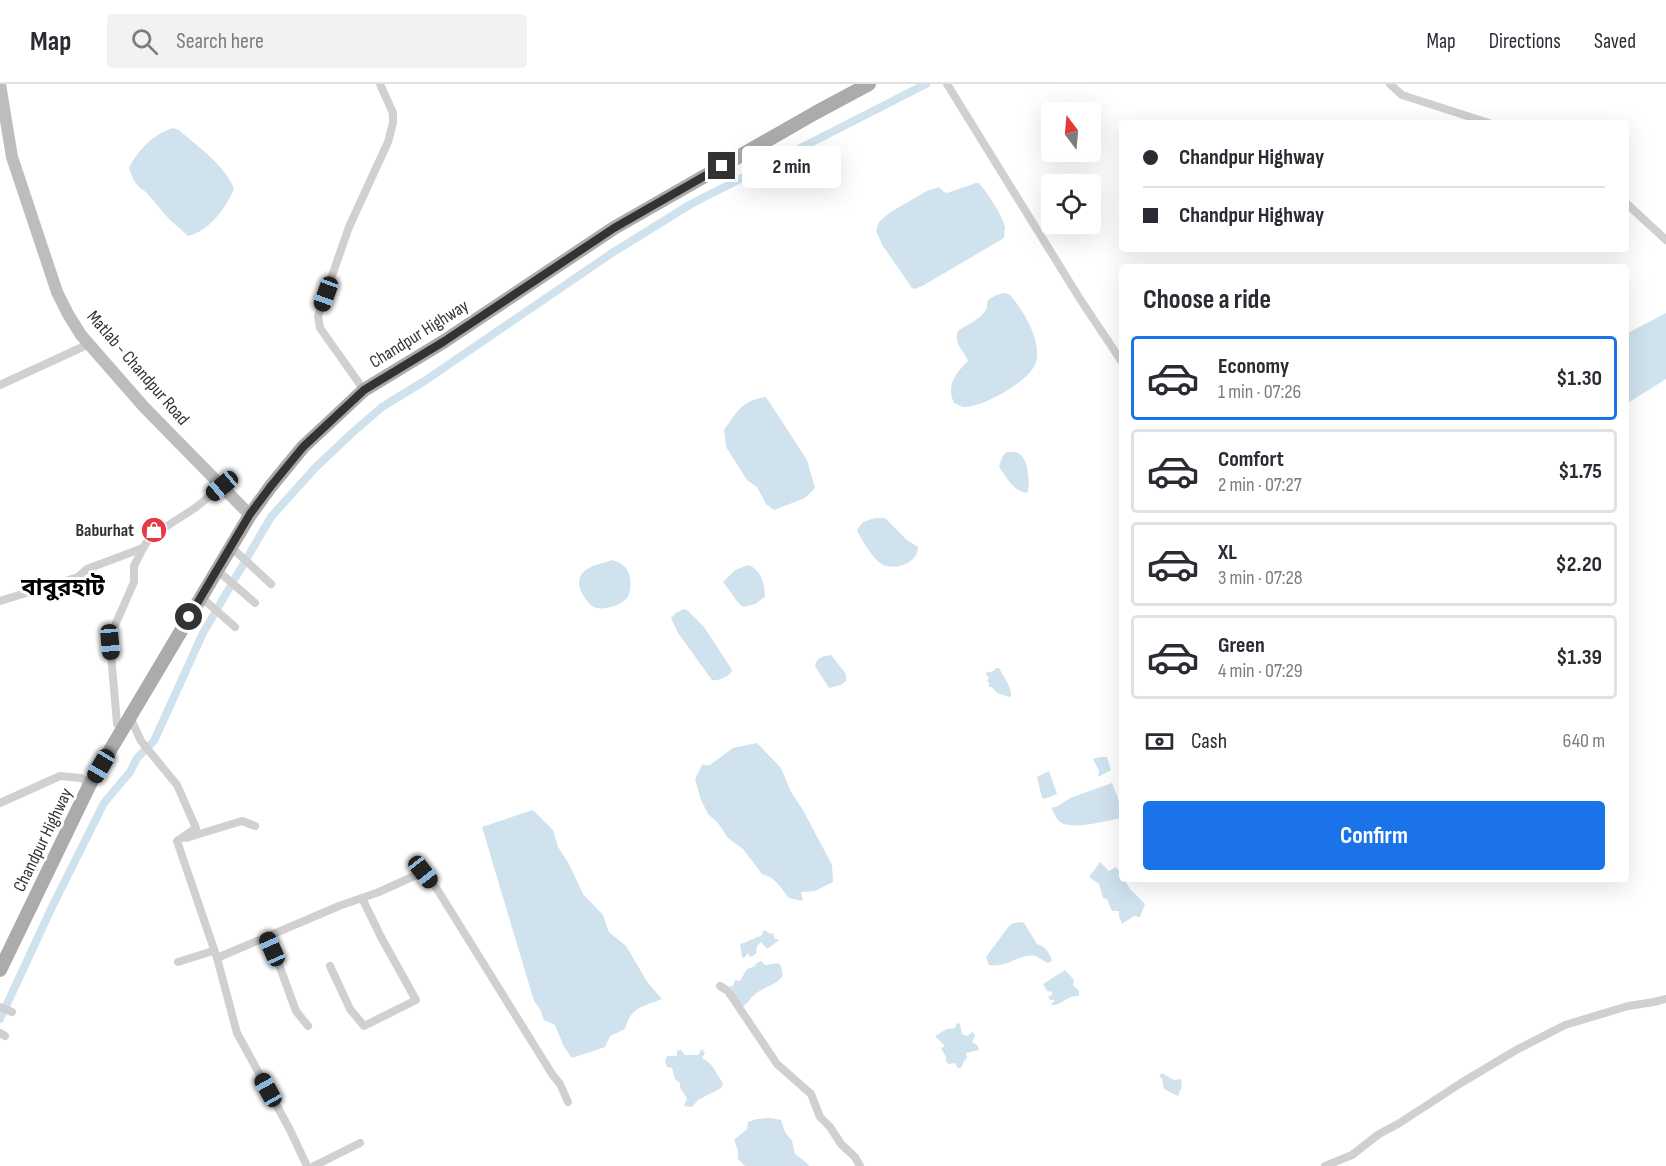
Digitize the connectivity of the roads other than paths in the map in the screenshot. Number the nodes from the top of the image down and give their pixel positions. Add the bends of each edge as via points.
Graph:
1 (0, 84) edge
2 (380, 84) edge
3 (869, 84) edge
4 (1390, 84) edge
5 (949, 87) edge
6 (1480, 120) edge
7 (1629, 206) edge
8 (1664, 235) edge
9 (89, 344) junction
10 (1119, 358) edge
11 (0, 385) edge
12 (364, 390) junction
13 (222, 486) junction
14 (250, 514) junction
15 (143, 548) junction
16 (236, 551) junction
17 (217, 570) junction
18 (271, 585) dead end
19 (201, 597) junction
20 (0, 601) edge
21 (255, 603) dead end
22 (236, 627) dead end
23 (130, 717) junction
24 (122, 730) junction
25 (90, 784) junction
26 (0, 803) edge
27 (255, 826) dead end
28 (177, 841) junction
29 (362, 898) junction
30 (267, 937) junction
31 (215, 954) junction
32 (178, 962) dead end
33 (330, 966) dead end
34 (0, 970) edge
35 (720, 986) dead end
36 (1666, 999) edge
37 (0, 1007) edge
38 (12, 1012) dead end
39 (308, 1026) dead end
40 (568, 1102) dead end
41 (360, 1143) dead end
42 (303, 1164) edge
43 (314, 1166) edge
44 (860, 1166) edge
45 (1325, 1166) edge

1 - 9 main road, Matlab - Chandpur Road via 12,157 57,292
2 - 12 street via 393,112 388,142 350,227 318,316 320,328
3 - 12 main road, Chandpur Highway via 614,228
4 - 6 street via 1402,95
5 - 10 street
7 - 8 street
9 - 11 street
9 - 13 main road, Matlab - Chandpur Road
12 - 14 main road, Chandpur Highway via 303,447
13 - 14 main road, Matlab - Chandpur Road
13 - 15 street via 150,537
14 - 16 main road, Chandpur Highway
15 - 20 street via 87,569 78,577
15 - 24 street via 110,642 117,724
16 - 17 main road, Chandpur Highway
16 - 18 street
17 - 19 main road, Chandpur Highway
17 - 21 street
19 - 22 street
19 - 23 main road, Chandpur Highway
23 - 24 main road, Chandpur Highway
23 - 28 street via 141,741 177,785 196,828
24 - 25 main road, Chandpur Highway
25 - 26 street via 81,778 60,776
25 - 34 main road, Chandpur Highway
27 - 28 street via 242,821
28 - 31 street
29 - 30 street
29 - 33 street via 416,1000 364,1026 350,1009
29 - 40 street via 423,872
30 - 31 street
30 - 39 street via 296,1011
31 - 32 street
31 - 42 street via 237,1034 289,1128
35 - 44 street via 728,991 777,1064 811,1094 820,1117
36 - 45 street via 1628,1005 1565,1025 1461,1083 1352,1155
37 - 38 street
41 - 43 street

